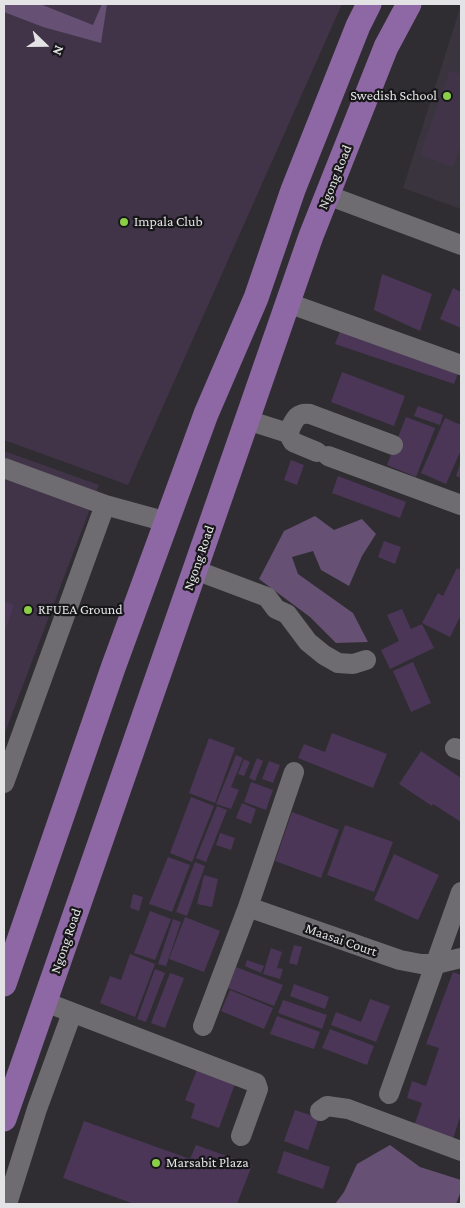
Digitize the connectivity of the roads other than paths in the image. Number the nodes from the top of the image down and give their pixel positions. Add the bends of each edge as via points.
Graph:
1 (369, 4) edge
2 (409, 4) edge
3 (327, 195) junction
4 (461, 245) edge
5 (288, 303) junction
6 (461, 365) edge
7 (247, 420) junction
8 (288, 433) junction
9 (393, 445) dead end
10 (4, 468) edge
11 (104, 505) junction
12 (461, 505) edge
13 (167, 522) junction
14 (195, 570) junction
15 (366, 660) dead end
16 (294, 772) dead end
17 (4, 783) edge
18 (461, 892) edge
19 (248, 907) junction
20 (461, 958) edge
21 (436, 964) junction
22 (4, 984) edge
23 (45, 1002) junction
24 (72, 1012) junction
25 (202, 1026) dead end
26 (389, 1094) dead end
27 (37, 1109) junction
28 (7, 1110) edge
29 (320, 1111) dead end
30 (241, 1136) dead end
31 (461, 1151) edge
32 (7, 1204) edge

1 - 13 main road via 296,181 256,298 206,414
2 - 3 main road, Ngong Road via 386,47
3 - 4 street
3 - 5 main road, Ngong Road
5 - 6 street
5 - 7 main road, Ngong Road
7 - 8 street
7 - 14 main road, Ngong Road
8 - 9 street via 296,416 303,413
8 - 12 street via 294,442 322,454
10 - 11 street
11 - 13 street
11 - 17 street
13 - 22 main road
14 - 15 street via 267,597 276,609 286,614 308,642 331,659 353,664
14 - 23 main road, Ngong Road
16 - 19 street
18 - 21 street
19 - 21 street, Maasai Court via 400,960
19 - 25 street
20 - 21 street, Maasai Court
21 - 26 street
23 - 24 street
23 - 28 main road, Ngong Road
24 - 27 street
24 - 30 street via 256,1083 258,1089
27 - 28 street
27 - 32 street
29 - 31 street via 327,1106 348,1109

